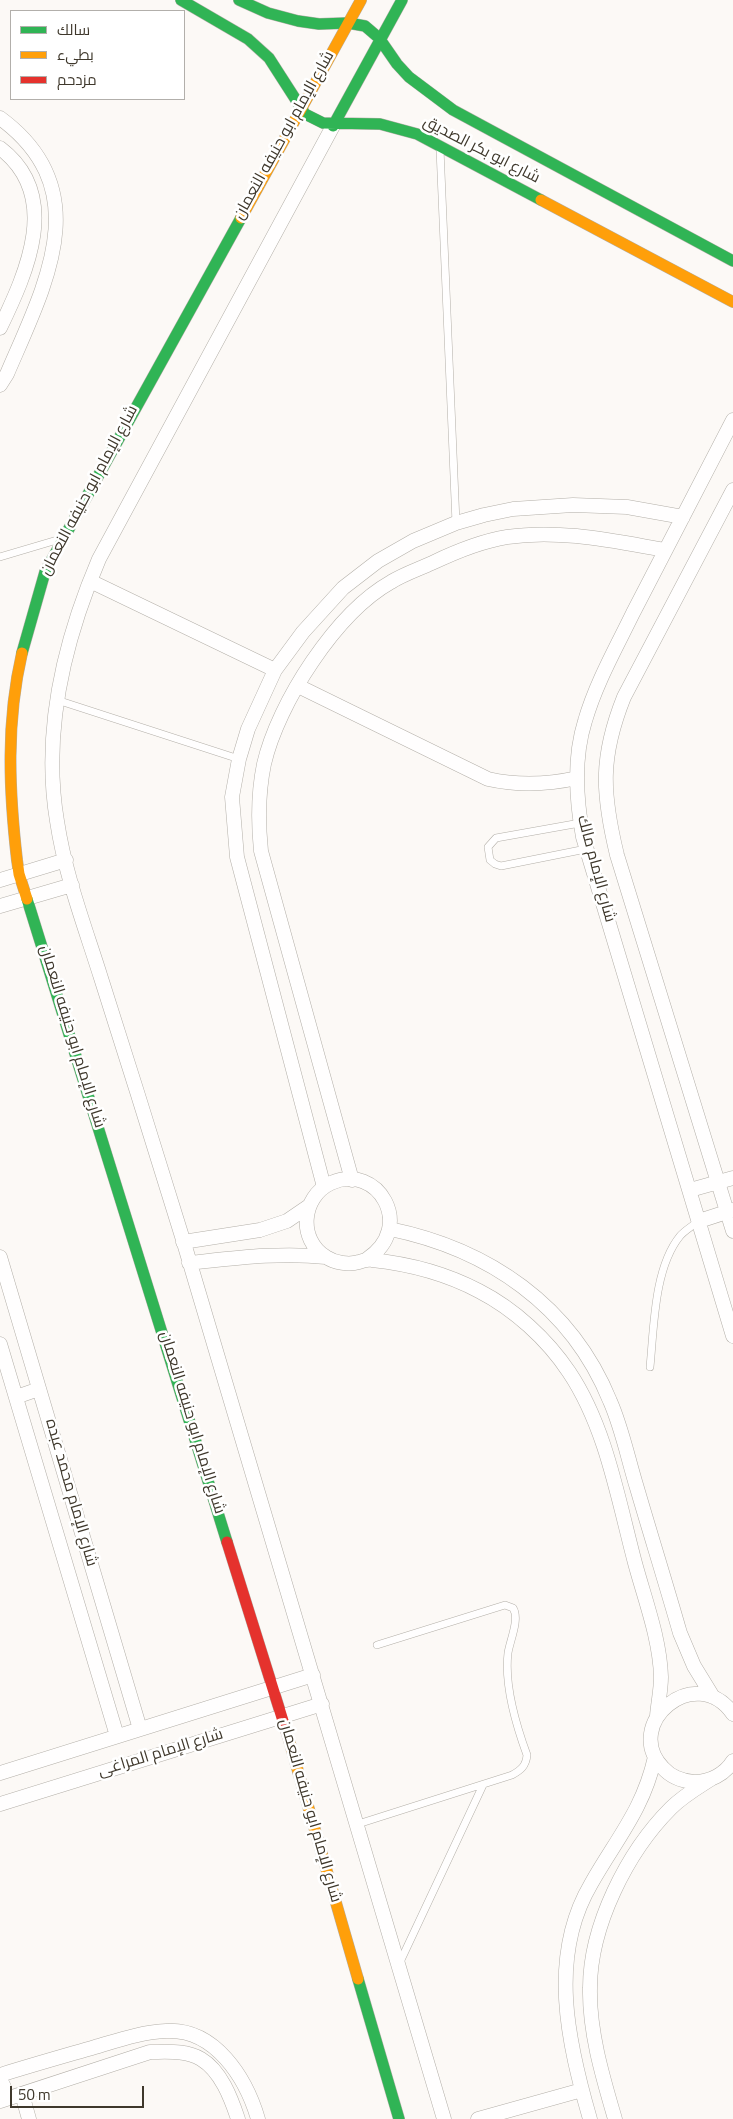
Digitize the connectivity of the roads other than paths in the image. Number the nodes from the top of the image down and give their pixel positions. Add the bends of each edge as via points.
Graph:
1 (182, 0) edge
2 (239, 0) edge
3 (361, 0) edge
4 (402, 0) edge
5 (348, 23) junction
6 (380, 40) junction
7 (302, 108) junction
8 (0, 118) edge
9 (333, 126) junction
10 (440, 146) junction
11 (0, 148) edge
12 (30, 250) junction
13 (53, 255) junction
14 (733, 261) edge
15 (733, 302) edge
16 (0, 328) edge
17 (0, 385) edge
18 (733, 420) edge
19 (733, 490) edge
20 (683, 517) junction
21 (456, 523) junction
22 (61, 539) junction
23 (665, 550) junction
24 (0, 557) edge
25 (90, 581) junction
26 (275, 670) junction
27 (298, 686) junction
28 (57, 700) junction
29 (4, 757) edge
30 (239, 759) junction
31 (577, 778) junction
32 (580, 822) junction
33 (586, 849) junction
34 (66, 860) junction
35 (19, 874) junction
36 (0, 880) edge
37 (72, 884) junction
38 (27, 898) junction
39 (0, 906) edge
40 (733, 1178) edge
41 (352, 1180) junction
42 (718, 1182) junction
43 (324, 1187) junction
44 (690, 1190) junction
45 (309, 1206) junction
46 (730, 1211) edge
47 (699, 1221) junction
48 (390, 1229) junction
49 (733, 1231) edge
50 (183, 1242) junction
51 (0, 1257) edge
52 (326, 1257) junction
53 (367, 1259) junction
54 (190, 1263) junction
55 (733, 1336) edge
56 (0, 1344) edge
57 (650, 1367) dead end
58 (39, 1389) junction
59 (16, 1397) junction
60 (377, 1645) dead end
61 (313, 1675) junction
62 (273, 1688) junction
63 (713, 1697) junction
64 (322, 1704) junction
65 (733, 1712) edge
66 (657, 1716) junction
67 (282, 1717) junction
68 (140, 1729) junction
69 (117, 1736) junction
70 (655, 1757) junction
71 (733, 1761) edge
72 (0, 1773) edge
73 (711, 1780) junction
74 (482, 1784) junction
75 (0, 1804) edge
76 (358, 1824) junction
77 (399, 1965) junction
78 (37, 2064) junction
79 (0, 2074) edge
80 (0, 2079) edge
81 (43, 2087) junction
82 (582, 2090) junction
83 (22, 2094) junction
84 (0, 2101) edge
85 (29, 2119) edge
86 (238, 2119) edge
87 (258, 2119) edge
88 (399, 2119) edge
89 (444, 2119) edge
90 (478, 2119) edge
91 (590, 2119) edge
92 (615, 2119) edge

1 - 7 street, شارع ابو بكر الصديق via 248,39 269,58
2 - 5 street, شارع ابو بكر الصديق via 263,12 291,20
3 - 5 street, شارع الإمام ابو حنيفه النعمان
4 - 6 street
5 - 6 street, شارع ابو بكر الصديق via 370,29
5 - 7 street, شارع الإمام ابو حنيفه النعمان
6 - 9 street
6 - 14 street, شارع ابو بكر الصديق via 416,83 453,110
7 - 9 street, شارع ابو بكر الصديق via 313,120
7 - 22 street, شارع الإمام ابو حنيفه النعمان
8 - 13 street via 29,143 50,182 57,230
9 - 10 street, شارع ابو بكر الصديق via 380,124 417,134
9 - 25 street via 120,518
10 - 15 street, شارع ابو بكر الصديق
10 - 21 lane
11 - 12 street via 22,172 30,188 35,208 35,230
12 - 13 street
12 - 16 street via 19,288
13 - 17 street via 40,297
18 - 20 street, شارع الإمام مالك
19 - 42 street, شارع الإمام مالك via 624,697 607,748 604,776 617,855
20 - 21 street via 626,507 573,505 513,509
20 - 23 street, شارع الإمام مالك
21 - 26 street via 385,557 343,588 303,632
22 - 24 lane
22 - 29 street, شارع الإمام ابو حنيفه النعمان via 31,613
23 - 27 street via 596,538 545,534 505,537 451,554 390,582 354,611 323,648
23 - 31 street, شارع الإمام مالك via 599,682 584,722
25 - 26 street
25 - 28 street via 71,634
26 - 30 street via 248,729
27 - 31 street via 488,779 533,785
27 - 41 street via 283,711 264,765 258,822 261,851
28 - 30 lane
28 - 34 street via 53,781 57,821
29 - 35 street, شارع الإمام ابو حنيفه النعمان
30 - 43 street via 232,797 237,857
31 - 32 street, شارع الإمام مالك
32 - 33 street, شارع الإمام مالك
32 - 33 lane via 496,838 488,847 488,854 490,860 501,866
33 - 44 street, شارع الإمام مالك
34 - 35 street
34 - 37 street
35 - 36 street
35 - 38 street, شارع الإمام ابو حنيفه النعمان
37 - 38 street
37 - 50 street
38 - 39 street
38 - 62 street, شارع الإمام ابو حنيفه النعمان
40 - 42 street
41 - 43 street via 337,1181
41 - 48 street via 364,1182 382,1196 388,1206
42 - 44 street
42 - 46 street, شارع الإمام مالك
43 - 45 street
44 - 47 street, شارع الإمام مالك
45 - 50 street via 287,1221 260,1230
45 - 52 street via 307,1229 317,1250
46 - 47 street
46 - 49 street, شارع الإمام مالك
47 - 55 street, شارع الإمام مالك
47 - 57 lane via 681,1235 668,1254 656,1305
48 - 53 street via 382,1247
48 - 63 street via 446,1244 499,1270 545,1306 583,1350 611,1402 680,1633 694,1666
50 - 54 street
51 - 58 street, شارع الإمام محمد عبده
52 - 53 street via 346,1264
52 - 54 street via 270,1254
53 - 66 street via 426,1269 481,1292 529,1326 568,1371 583,1396 606,1454 656,1640 661,1678
54 - 61 street
56 - 59 street, شارع الإمام محمد عبده
58 - 59 street
58 - 68 street, شارع الإمام محمد عبده
59 - 69 street, شارع الإمام محمد عبده
60 - 74 lane via 505,1605 513,1608 516,1616 508,1654 510,1691 515,1722 527,1760 522,1769 512,1775
61 - 62 street, شارع الإمام المراغى
61 - 64 street
62 - 67 street, شارع الإمام ابو حنيفه النعمان
62 - 68 street, شارع الإمام المراغى
63 - 65 street
63 - 66 street via 681,1696 663,1707
64 - 67 street, شارع الإمام المراغى
64 - 76 street
66 - 70 street via 651,1736
67 - 75 street, شارع الإمام المراغى
67 - 88 street, شارع الإمام ابو حنيفه النعمان
68 - 69 street, شارع الإمام المراغى
69 - 72 street, شارع الإمام المراغى
70 - 73 street via 669,1774 678,1779
70 - 82 street via 651,1776 635,1813 575,1916 567,1949 566,2015
71 - 73 street via 722,1774
73 - 92 street via 671,1808 641,1846 614,1893 596,1940 590,1966 591,2014
74 - 76 lane
74 - 77 lane
76 - 77 street
77 - 89 street
78 - 79 street
78 - 81 street via 35,2074
78 - 87 street via 138,2035 168,2030 194,2035 211,2045 231,2064 245,2085
80 - 84 street via 4,2087
81 - 83 street
81 - 86 street via 150,2052 176,2051 201,2059 216,2073 230,2095
82 - 90 street
82 - 91 street
83 - 84 street
83 - 85 street

